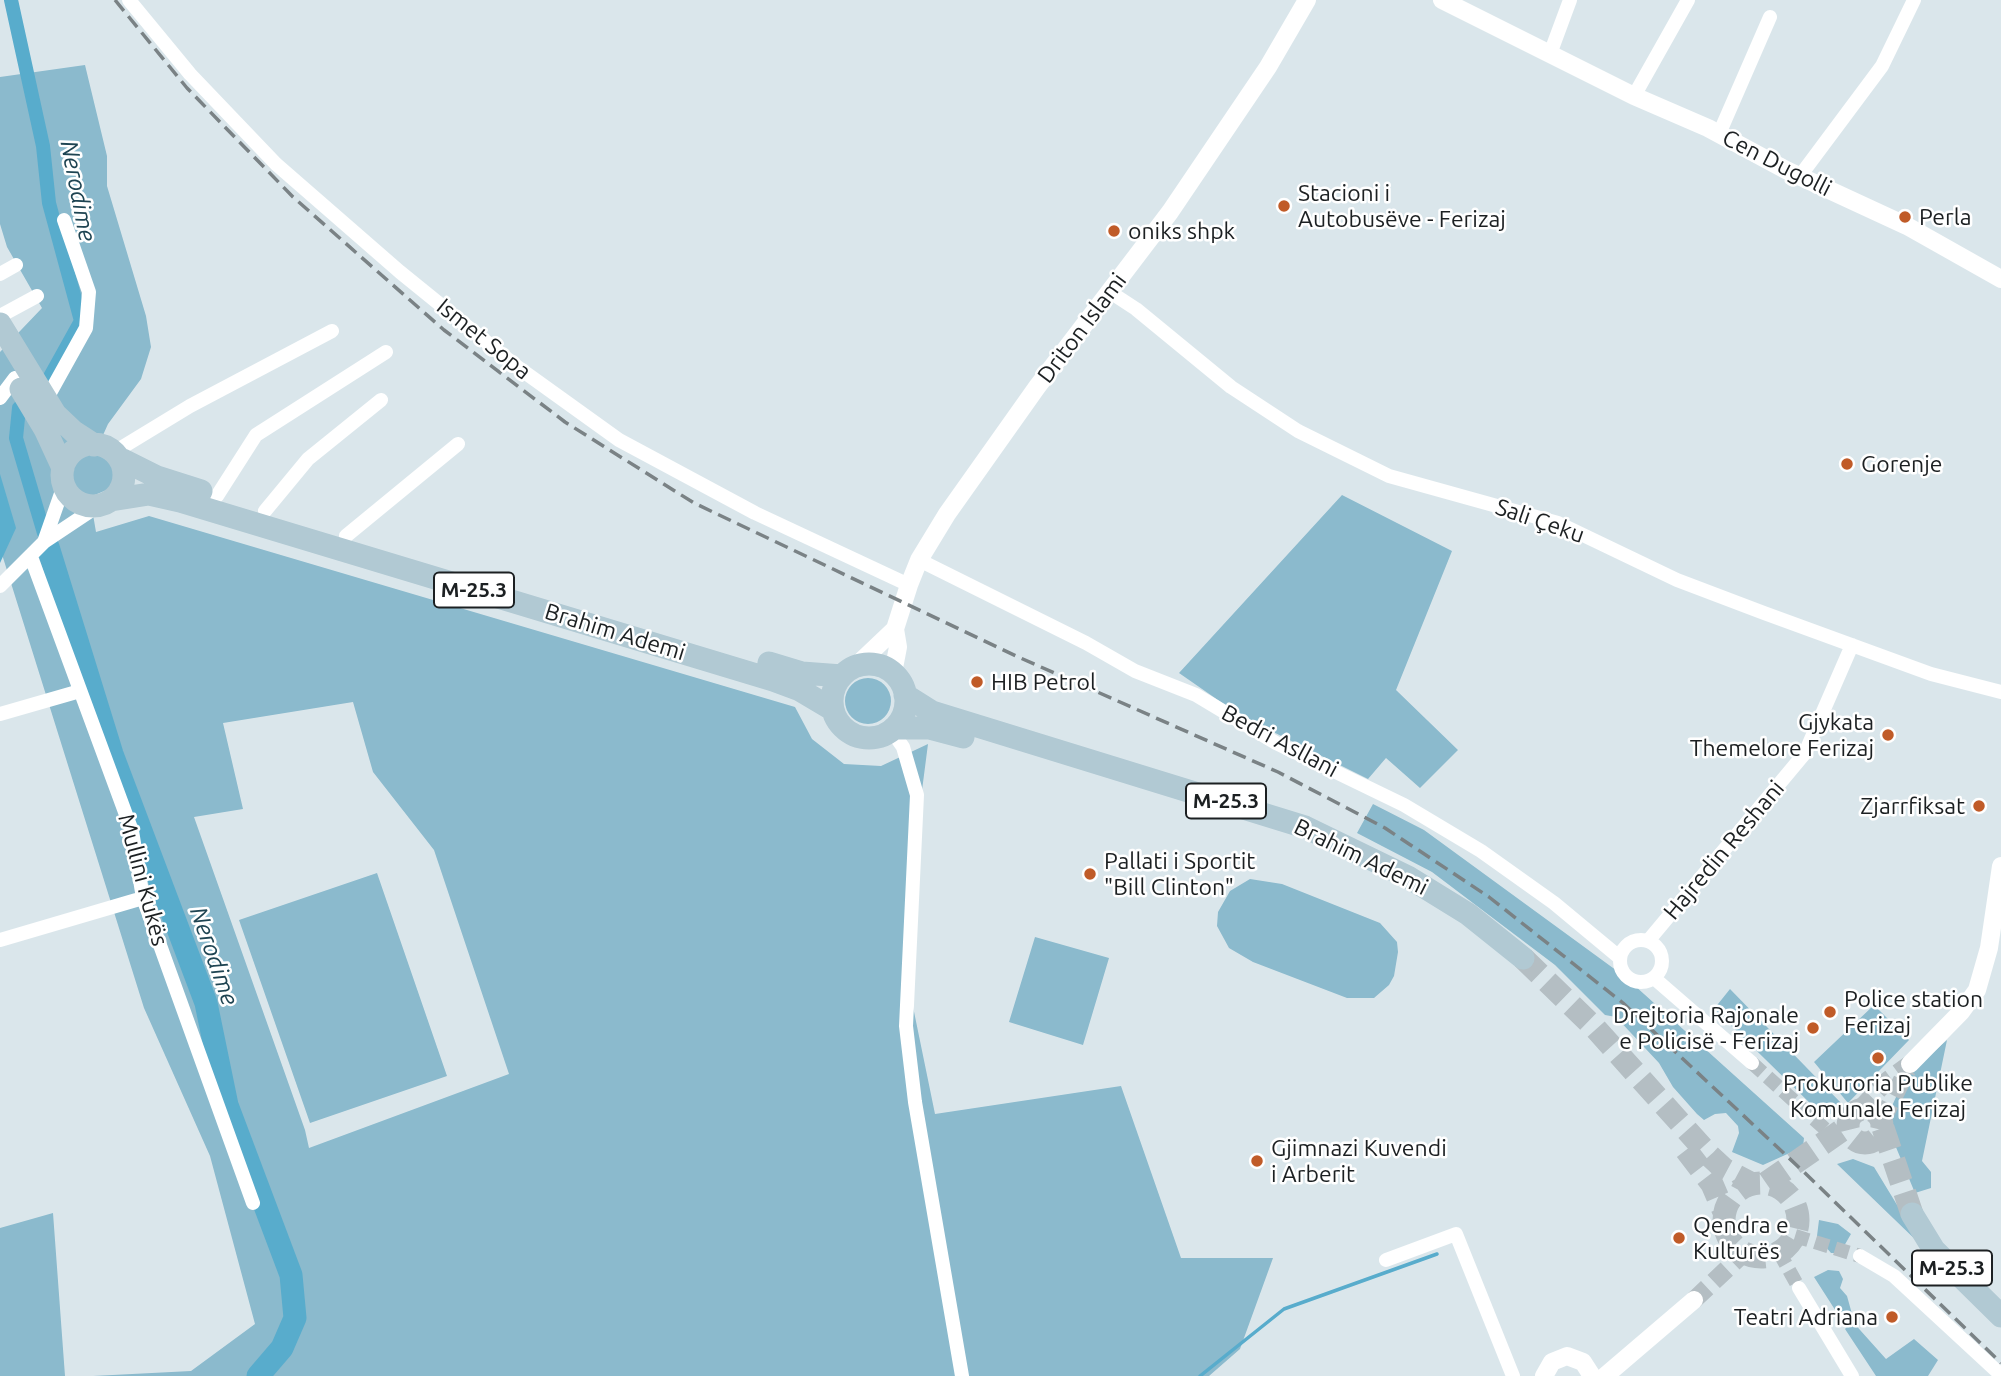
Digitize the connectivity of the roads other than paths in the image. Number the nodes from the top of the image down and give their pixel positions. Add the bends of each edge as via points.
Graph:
1 (129, 0) edge
2 (1307, 0) edge
3 (1442, 0) edge
4 (1570, 0) edge
5 (1688, 0) edge
6 (1914, 0) edge
7 (1770, 17) dead end
8 (1550, 54) junction
9 (1633, 96) junction
10 (1719, 134) junction
11 (1800, 176) junction
12 (64, 220) dead end
13 (16, 265) dead end
14 (0, 274) edge
15 (2001, 279) edge
16 (1110, 292) junction
17 (37, 296) dead end
18 (0, 316) edge
19 (0, 324) edge
20 (332, 331) dead end
21 (386, 352) dead end
22 (0, 353) edge
23 (15, 378) junction
24 (0, 398) edge
25 (46, 400) junction
26 (381, 400) dead end
27 (458, 444) dead end
28 (111, 452) junction
29 (63, 477) junction
30 (217, 496) junction
31 (104, 503) junction
32 (265, 511) junction
33 (346, 536) junction
34 (44, 542) junction
35 (32, 557) junction
36 (919, 559) junction
37 (909, 585) junction
38 (0, 586) edge
39 (895, 629) junction
40 (1852, 645) junction
41 (849, 671) junction
42 (893, 673) junction
43 (80, 691) junction
44 (2001, 692) edge
45 (905, 695) junction
46 (832, 709) junction
47 (0, 714) edge
48 (893, 729) junction
49 (2001, 866) edge
50 (143, 898) junction
51 (0, 940) edge
52 (1648, 941) junction
53 (1619, 957) junction
54 (1654, 978) junction
55 (1752, 1063) tunnel mouth
56 (1910, 1064) tunnel mouth
57 (253, 1203) dead end
58 (1912, 1214) tunnel mouth
59 (1860, 1256) tunnel mouth
60 (1386, 1260) dead end
61 (1800, 1288) tunnel mouth
62 (1694, 1300) tunnel mouth
63 (2001, 1316) edge
64 (1626, 1358) junction
65 (1589, 1371) edge
66 (2001, 1375) edge
67 (962, 1376) edge
68 (1513, 1376) edge
69 (1544, 1376) edge
70 (1605, 1376) edge
71 (1853, 1376) edge

1 - 37 street, Ismet Sopa via 190,74 276,163 516,366 630,446 755,513
2 - 16 street, Driton Islami via 1223,137
3 - 8 street, Cen Dugolli
4 - 8 street
5 - 9 street
6 - 11 street via 1882,66
7 - 10 street
8 - 9 street, Cen Dugolli
9 - 10 street, Cen Dugolli
10 - 11 street, Cen Dugolli
11 - 15 street, Cen Dugolli via 1936,241
12 - 25 street via 89,292 86,328
13 - 14 street
16 - 36 street, Driton Islami via 960,493
16 - 40 street, Sali Çeku via 1231,387 1298,430 1389,476 1559,523 1677,580
17 - 18 street
19 - 25 main road, Brahim Ademi / M-25.3
20 - 28 street
21 - 30 street via 256,435
22 - 23 main road
23 - 24 street
23 - 29 main road via 45,429
25 - 28 main road, Brahim Ademi / M-25.3 via 63,423
26 - 32 street via 308,459
27 - 33 street
28 - 29 main road via 71,453
28 - 30 main road, Brahim Ademi / M-25.3 via 157,477
28 - 31 main road via 123,483
29 - 31 main road via 78,502
29 - 34 street
30 - 32 main road, Brahim Ademi / M-25.3
31 - 34 street
31 - 46 main road, Brahim Ademi / M-25.3 via 149,494 180,501 773,680
32 - 33 main road, Brahim Ademi / M-25.3
33 - 41 main road, Brahim Ademi / M-25.3 via 802,673
34 - 35 street
35 - 38 street
35 - 43 street, Mullini Kukës
36 - 37 street, Driton Islami
36 - 53 street, Bedri Asllani via 1135,671 1196,695 1276,743 1404,805 1481,850
37 - 39 street, Driton Islami
39 - 41 street, Driton Islami
39 - 42 street, Driton Islami via 898,647
40 - 44 street, Sali Çeku via 1931,674
40 - 52 street, Hajredin Reshani via 1805,753
41 - 42 main road, Brahim Ademi / M-25.3 via 874,664
41 - 46 main road via 833,691
42 - 45 main road via 901,680
43 - 47 street
43 - 50 street, Mullini Kukës via 132,831
45 - 48 main road via 904,713
45 - 48 main road, Brahim Ademi / M-25.3 via 932,712 1305,827 1408,877 1468,914 1518,964 1433,909 1307,844 1204,808 942,730
46 - 48 main road, Brahim Ademi / M-25.3 via 841,726 858,736 877,737
48 - 67 street via 917,795 906,1026
49 - 56 street via 1991,937 1977,990
50 - 51 street
50 - 57 street, Mullini Kukës
52 - 53 street via 1633,941
52 - 54 street via 1662,958
53 - 54 street via 1622,972 1633,981
54 - 55 street
58 - 63 main road, M-25.3 via 1934,1250
59 - 66 street via 1894,1276
60 - 68 street via 1456,1234
61 - 71 street
62 - 64 street
64 - 65 street
64 - 70 street
65 - 69 street via 1578,1359 1562,1357 1552,1362

